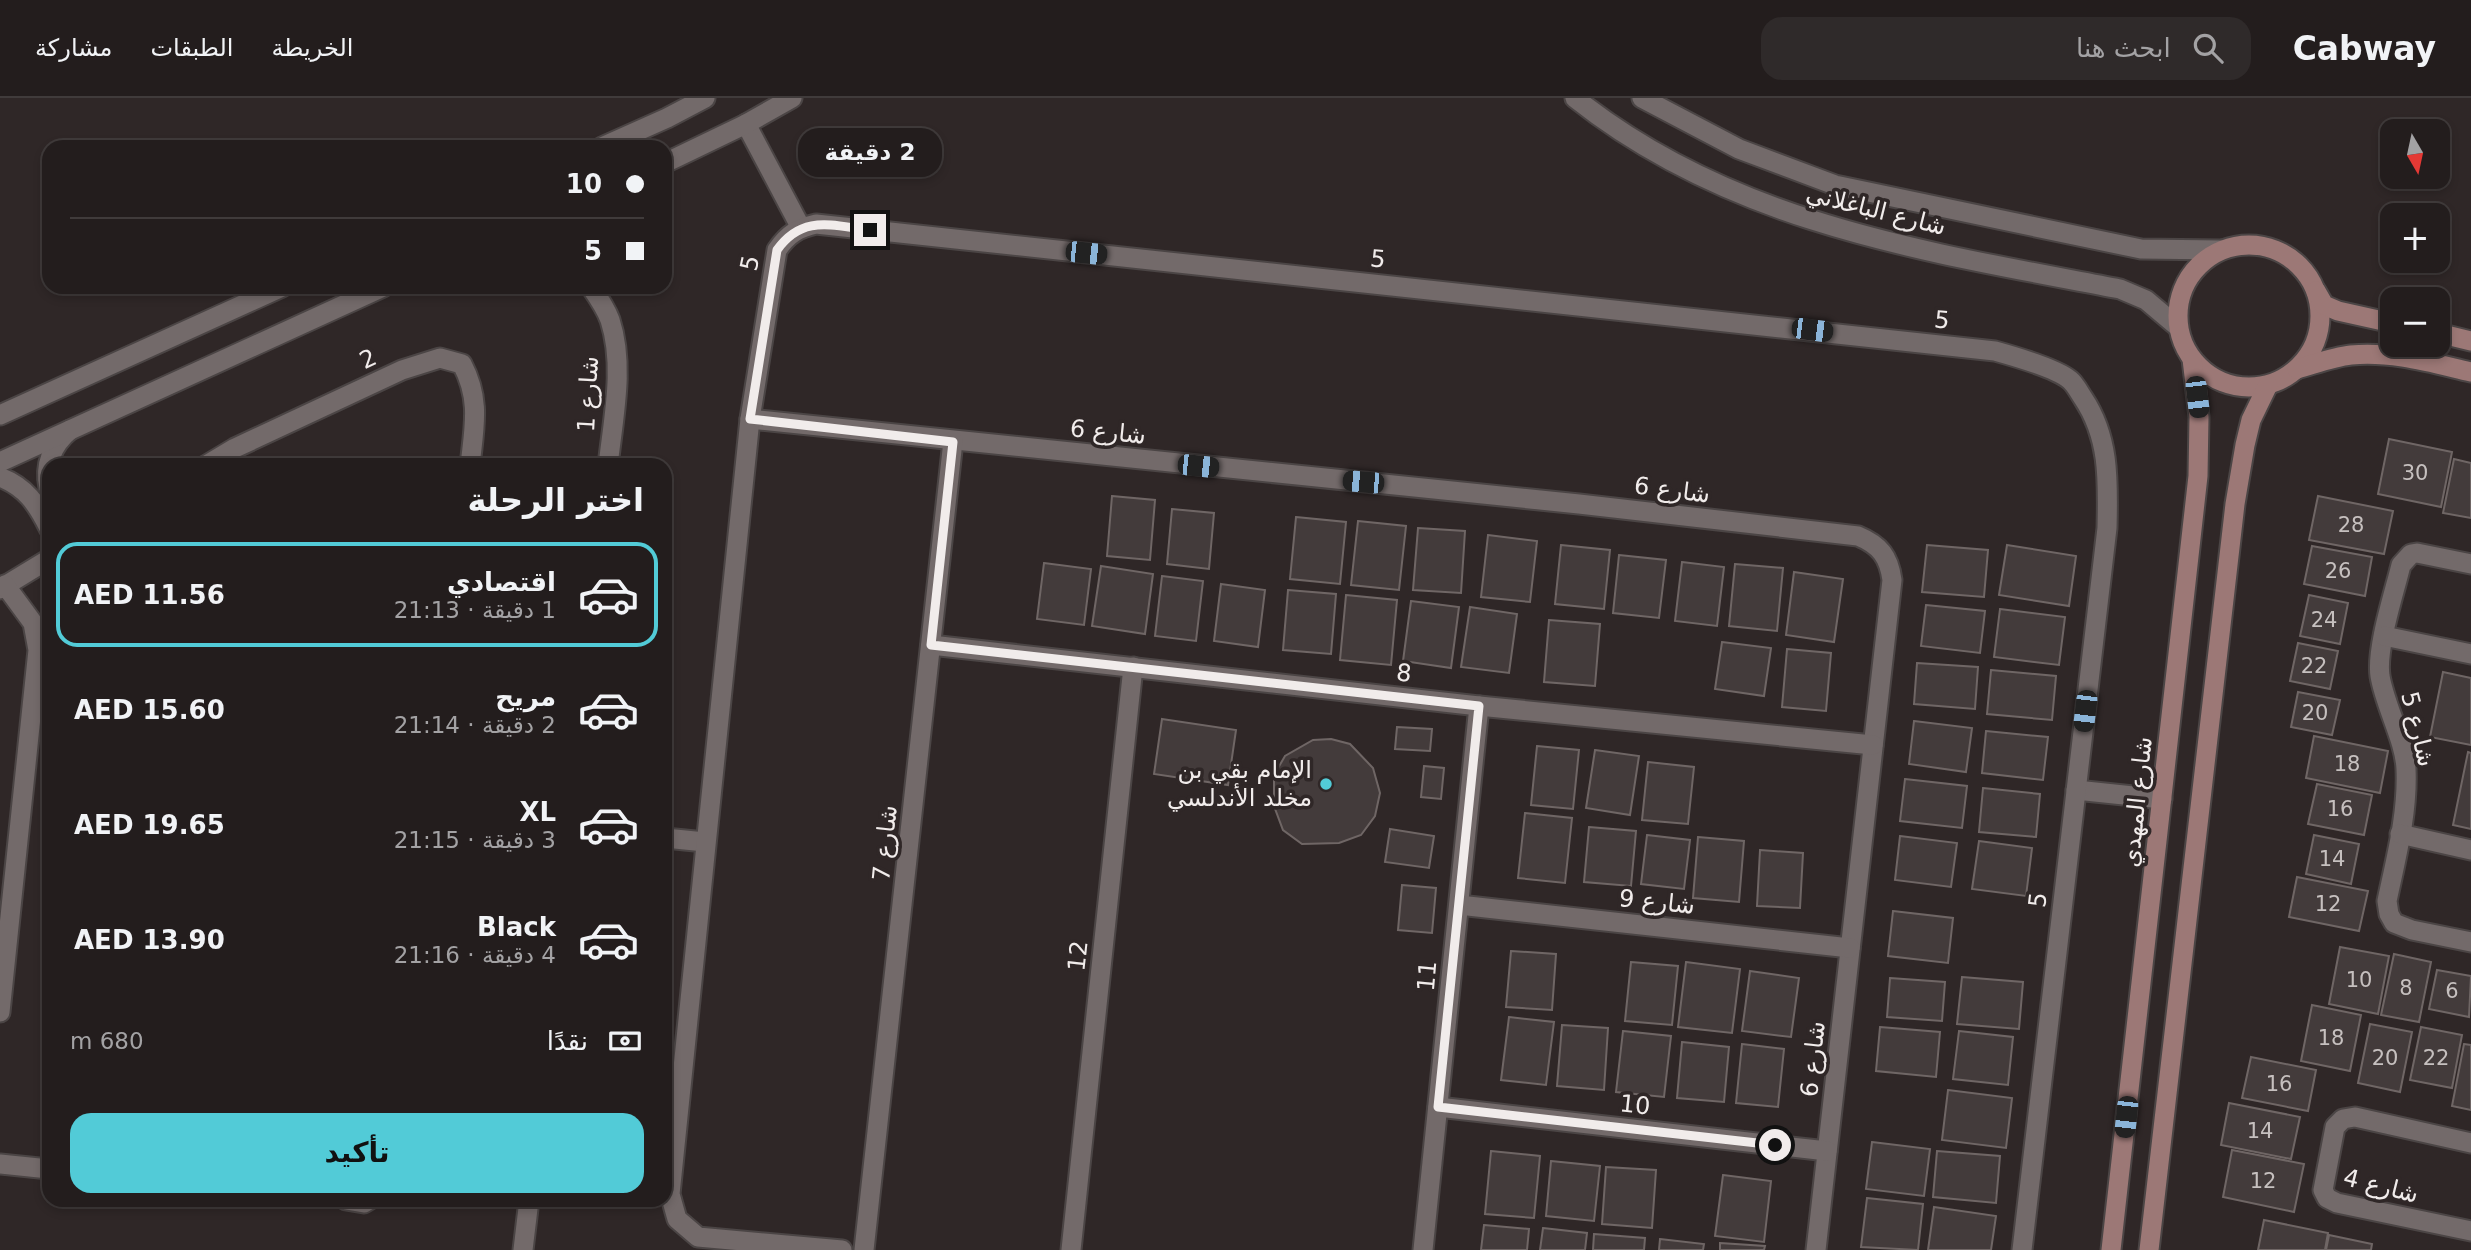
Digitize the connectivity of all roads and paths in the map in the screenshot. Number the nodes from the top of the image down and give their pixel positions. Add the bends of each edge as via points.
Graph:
1 (705, 98) edge
2 (1575, 98) edge
3 (1642, 98) edge
4 (787, 100) edge
5 (746, 124) junction
6 (618, 140) edge
7 (672, 160) edge
8 (801, 228) junction
9 (2221, 250) junction
10 (2307, 274) junction
11 (267, 294) edge
12 (368, 294) edge
13 (596, 294) edge
14 (2380, 320) edge
15 (2178, 327) junction
16 (2450, 336) edge
17 (2471, 341) edge
18 (2192, 359) junction
19 (2297, 369) junction
20 (2471, 372) edge
21 (2268, 385) junction
22 (0, 415) edge
23 (750, 419) junction
24 (72, 429) junction
25 (953, 442) junction
26 (239, 457) edge
27 (50, 458) edge
28 (471, 458) edge
29 (609, 458) edge
30 (0, 462) edge
31 (0, 477) edge
32 (42, 516) edge
33 (42, 563) edge
34 (2471, 564) edge
35 (3, 587) edge
36 (2384, 636) junction
37 (931, 645) junction
38 (2471, 654) edge
39 (1133, 667) junction
40 (1479, 706) junction
41 (1873, 745) junction
42 (2076, 790) junction
43 (2162, 799) junction
44 (2400, 834) junction
45 (672, 839) edge
46 (705, 842) junction
47 (2471, 850) edge
48 (1458, 905) junction
49 (2471, 942) edge
50 (1850, 948) junction
51 (0, 1013) edge
52 (1438, 1107) junction
53 (2471, 1143) edge
54 (1827, 1151) junction
55 (0, 1164) edge
56 (42, 1168) edge
57 (672, 1174) edge
58 (672, 1201) edge
59 (528, 1207) edge
60 (2471, 1231) edge
61 (523, 1250) edge
62 (842, 1250) edge
63 (864, 1250) edge
64 (1071, 1250) edge
65 (1423, 1250) edge
66 (1816, 1250) edge
67 (2022, 1250) edge
68 (2111, 1250) edge
69 (2149, 1250) edge

1 - 6 street
2 - 15 street, شارع الباغلاني via 1656,153 1773,208 1855,234 2120,289 2152,304
3 - 9 street, شارع الباغلاني via 1739,149 1835,185 2141,249
4 - 5 street
5 - 7 street
5 - 8 street
8 - 23 street, 5 via 777,250
8 - 42 street, 5 via 816,224 1589,306 1994,351 2029,360 2070,379 2090,408 2108,471 2107,528
9 - 10 main road via 2252,244 2268,247 2296,262
9 - 15 main road via 2201,263 2186,282
10 - 14 main road via 2324,305
10 - 19 main road via 2321,312 2315,343
11 - 22 street
12 - 24 street
13 - 29 street, شارع 1 via 609,319 617,352
15 - 18 main road
16 - 17 main road
18 - 21 main road via 2204,371 2234,386
18 - 43 main road, شارع المهدي via 2199,416 2198,476
19 - 20 main road via 2348,355 2375,354
19 - 21 main road
21 - 69 main road via 2245,445 2235,504
23 - 25 street, شارع 6
23 - 46 street, 5
24 - 27 street via 56,444
24 - 30 street
25 - 37 street, شارع 7
25 - 41 street, شارع 6 via 1858,536 1883,552 1892,580
26 - 28 street, 2 via 402,370 440,358 462,365 472,384 475,415
31 - 32 street via 29,495
33 - 35 street
34 - 36 street, شارع 5 via 2411,554 2401,565
35 - 51 street via 33,623 38,650
36 - 38 street
36 - 44 street, شارع 5 via 2379,671 2406,764
37 - 39 street, 8
37 - 63 street, شارع 7
39 - 40 street, 8
39 - 64 street, 12
40 - 41 street, 8
40 - 48 street, 11
41 - 50 street, شارع 6
42 - 43 street
42 - 67 street, 5
43 - 68 main road, شارع المهدي
44 - 47 street
44 - 49 street, شارع 5 via 2388,901 2394,923
45 - 46 street
46 - 57 street, 5
48 - 50 street, شارع 9
48 - 52 street, 11
50 - 54 street, شارع 6
52 - 54 street, 10
52 - 65 street, 11
53 - 60 street, شارع 4 via 2355,1117 2343,1119 2335,1127 2323,1190 2337,1203
54 - 66 street, شارع 6
55 - 56 street
58 - 62 street, 5 via 677,1219 698,1237
59 - 61 street

